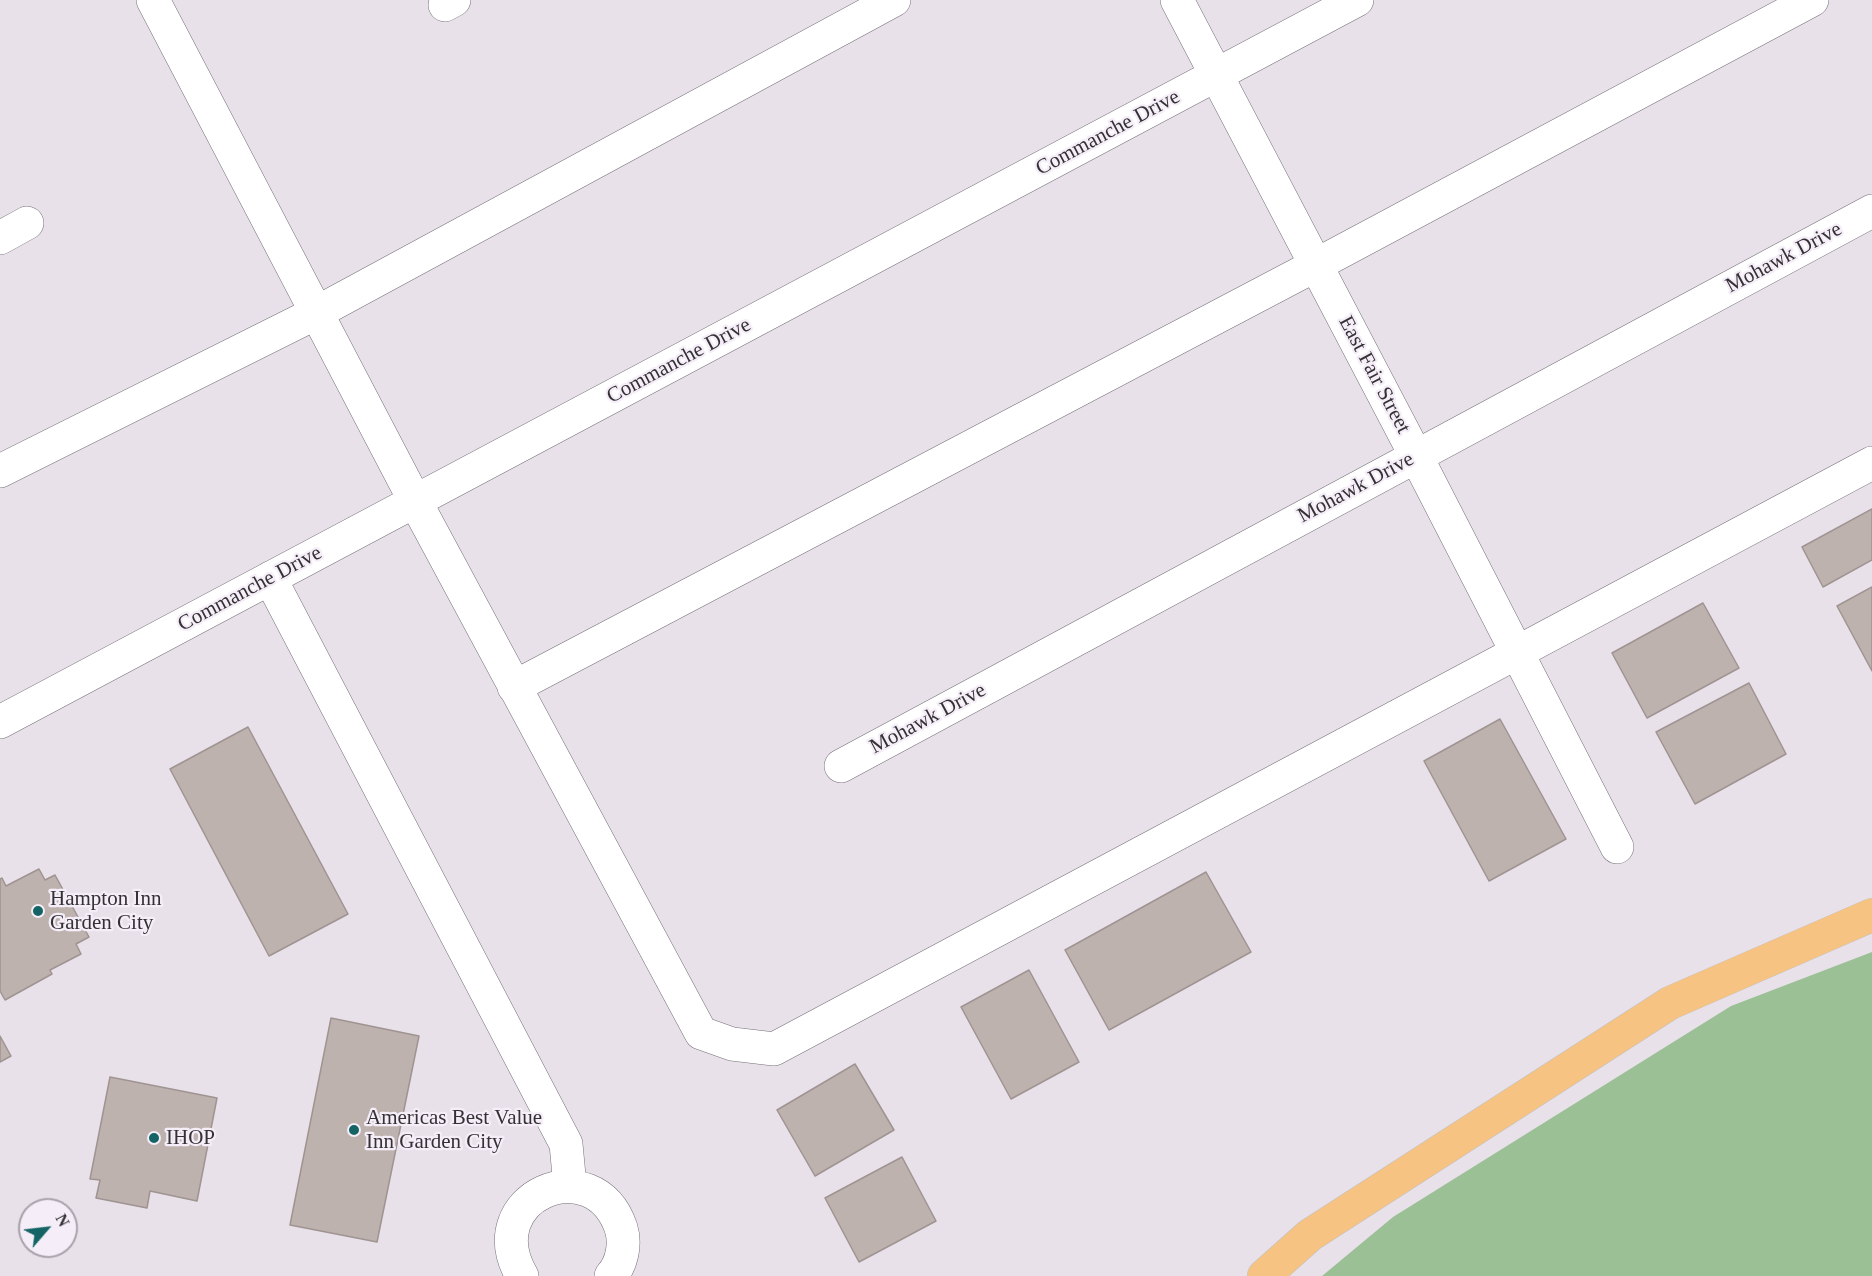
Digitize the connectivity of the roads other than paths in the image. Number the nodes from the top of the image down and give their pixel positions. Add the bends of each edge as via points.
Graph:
1 (153, 0) edge
2 (894, 0) edge
3 (1177, 0) edge
4 (1357, 0) edge
5 (1812, 0) edge
6 (1217, 76) junction
7 (1872, 211) edge
8 (1316, 265) junction
9 (316, 313) junction
10 (1416, 456) junction
11 (1872, 464) edge
12 (0, 471) edge
13 (415, 501) junction
14 (270, 578) junction
15 (1517, 652) junction
16 (514, 687) junction
17 (0, 722) edge
18 (841, 766) dead end
19 (1617, 847) dead end
20 (1872, 915) edge
21 (570, 1186) junction
22 (522, 1276) edge
23 (611, 1276) edge
24 (1264, 1276) edge

1 - 9 street
2 - 9 street
3 - 6 street, East Fair Street
4 - 6 street, Commanche Drive
5 - 8 street
6 - 8 street, East Fair Street
6 - 13 street, Commanche Drive
7 - 10 street, Mohawk Drive
8 - 10 street, East Fair Street
8 - 16 street
9 - 12 street
9 - 13 street
10 - 15 street, East Fair Street
10 - 18 street, Mohawk Drive
11 - 15 street
13 - 14 street, Commanche Drive
13 - 16 street
14 - 17 street, Commanche Drive
14 - 21 street via 566,1144
15 - 16 street via 774,1049 732,1044 701,1033
15 - 19 street, East Fair Street
20 - 24 highway via 1670,1003 1310,1235
21 - 22 street via 535,1195 513,1223 510,1242
21 - 23 street via 588,1190 604,1200 616,1216 622,1234 622,1253

